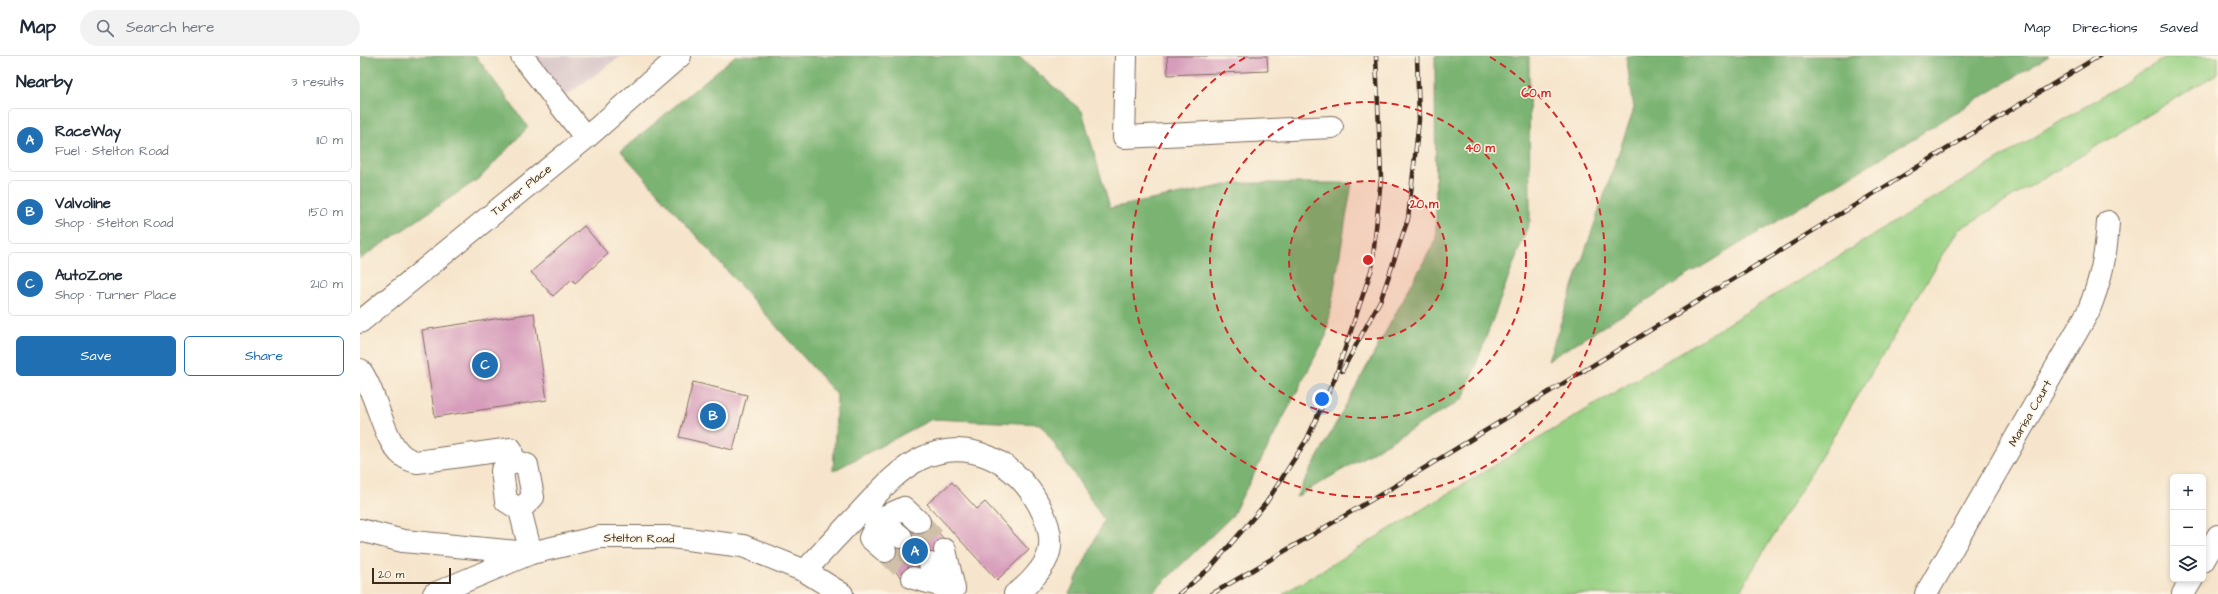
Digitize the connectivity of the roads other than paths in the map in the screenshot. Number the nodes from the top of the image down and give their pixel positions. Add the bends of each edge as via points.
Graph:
1 (522, 56) edge
2 (680, 56) edge
3 (1126, 56) edge
4 (1332, 127) dead end
5 (586, 138) junction
6 (2108, 222) dead end
7 (360, 322) edge
8 (360, 370) edge
9 (872, 513) junction
10 (919, 522) tunnel mouth
11 (360, 530) edge
12 (2218, 536) edge
13 (893, 544) tunnel mouth
14 (531, 553) junction
15 (2206, 556) edge
16 (938, 557) tunnel mouth
17 (805, 571) junction
18 (913, 578) tunnel mouth
19 (2190, 582) edge
20 (957, 592) edge
21 (434, 594) edge
22 (842, 594) edge
23 (1015, 594) edge
24 (1926, 594) edge
25 (2184, 594) edge

1 - 5 street
2 - 5 street, Turner Place
3 - 4 street via 1124,137
5 - 7 street, Turner Place
6 - 24 street, Marisa Court via 2106,255 2100,284 2088,312
8 - 14 street via 376,399 390,441 404,457 417,462 511,449 513,460 502,471 506,501 520,510
9 - 10 street via 904,508
9 - 13 street via 870,538
9 - 17 street
9 - 23 street via 900,471 920,459 942,451 970,451 1012,470 1031,491 1042,512 1048,528 1049,544 1049,552 1039,571
11 - 14 street via 403,542
12 - 15 street
14 - 17 street, Stelton Road via 599,537 671,537 743,546
14 - 21 street, Stelton Road
16 - 20 street
17 - 22 street, Stelton Road
18 - 20 street
19 - 25 street

